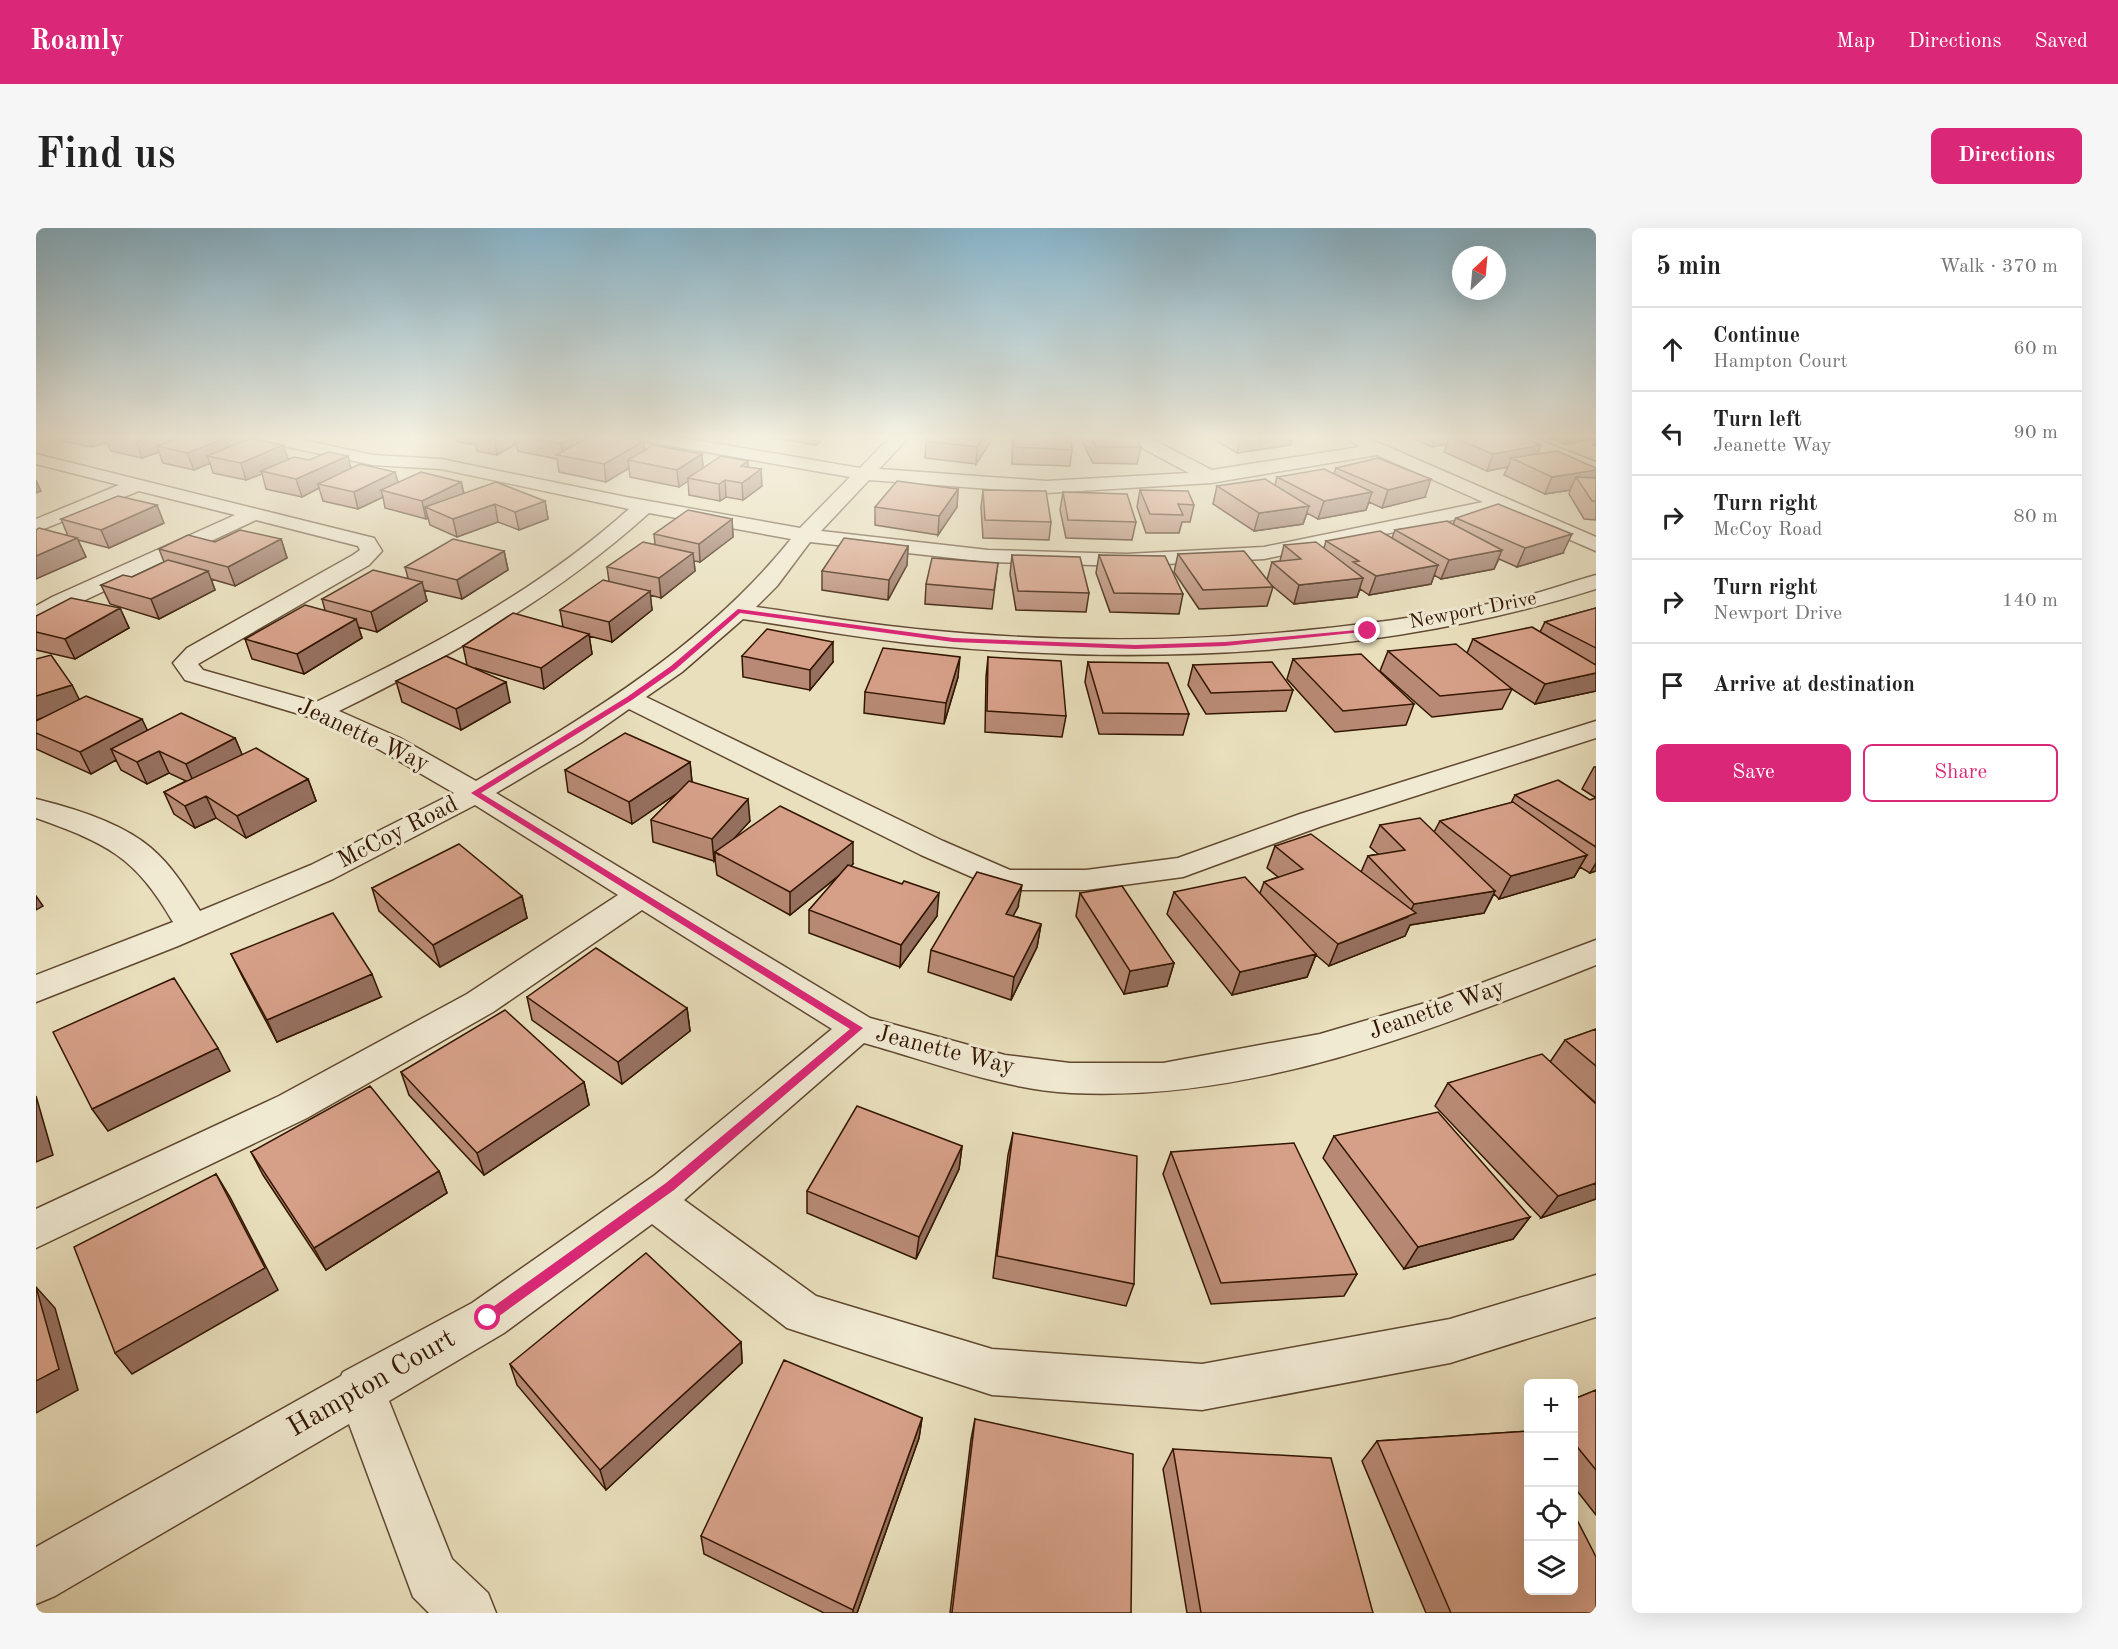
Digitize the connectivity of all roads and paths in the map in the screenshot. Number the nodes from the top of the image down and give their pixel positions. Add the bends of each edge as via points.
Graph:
1 (98, 501) edge
2 (206, 501) edge
3 (619, 501) edge
4 (838, 501) edge
5 (1495, 501) edge
6 (1502, 504) junction
7 (645, 506) junction
8 (256, 513) junction
9 (36, 526) edge
10 (805, 535) junction
11 (1596, 545) edge
12 (1596, 582) edge
13 (738, 611) junction
14 (36, 616) edge
15 (629, 699) junction
16 (318, 711) junction
17 (1596, 729) edge
18 (476, 793) junction
19 (36, 808) edge
20 (641, 895) junction
21 (193, 927) junction
22 (1596, 952) edge
23 (36, 989) edge
24 (858, 1028) junction
25 (652, 1200) junction
26 (36, 1229) edge
27 (1596, 1296) edge
28 (360, 1389) junction
29 (36, 1577) edge
30 (468, 1613) edge

1 - 9 street
2 - 8 street, Jeanette Way
3 - 7 street
4 - 10 street, McCoy Road
5 - 6 street
6 - 10 street via 1264,553 1126,560 988,556
6 - 11 street
7 - 10 street
7 - 16 street via 604,546 532,596 416,665
8 - 14 street
8 - 16 street, Jeanette Way via 367,542 371,551 185,663 194,675
10 - 13 street, McCoy Road
12 - 13 street, Newport Drive via 1510,607 1368,631 1146,647 953,640
13 - 15 street, McCoy Road
15 - 17 street via 932,848 1006,880 1086,880 1183,867 1311,820
15 - 18 street, McCoy Road
16 - 18 street, Jeanette Way via 390,744
18 - 20 street, Jeanette Way
18 - 21 street, McCoy Road via 322,872
19 - 21 street via 86,826 138,852 175,896
20 - 24 street, Jeanette Way
20 - 26 street via 480,1003 314,1096
21 - 23 street, McCoy Road
22 - 24 street, Jeanette Way via 1454,1007 1320,1048 1163,1078 1070,1078 1005,1069
24 - 25 street, Hampton Court
25 - 27 street via 803,1313 992,1372 1202,1387 1450,1341
25 - 28 street, Hampton Court via 488,1318
28 - 29 street, Hampton Court
28 - 30 street via 432,1578

